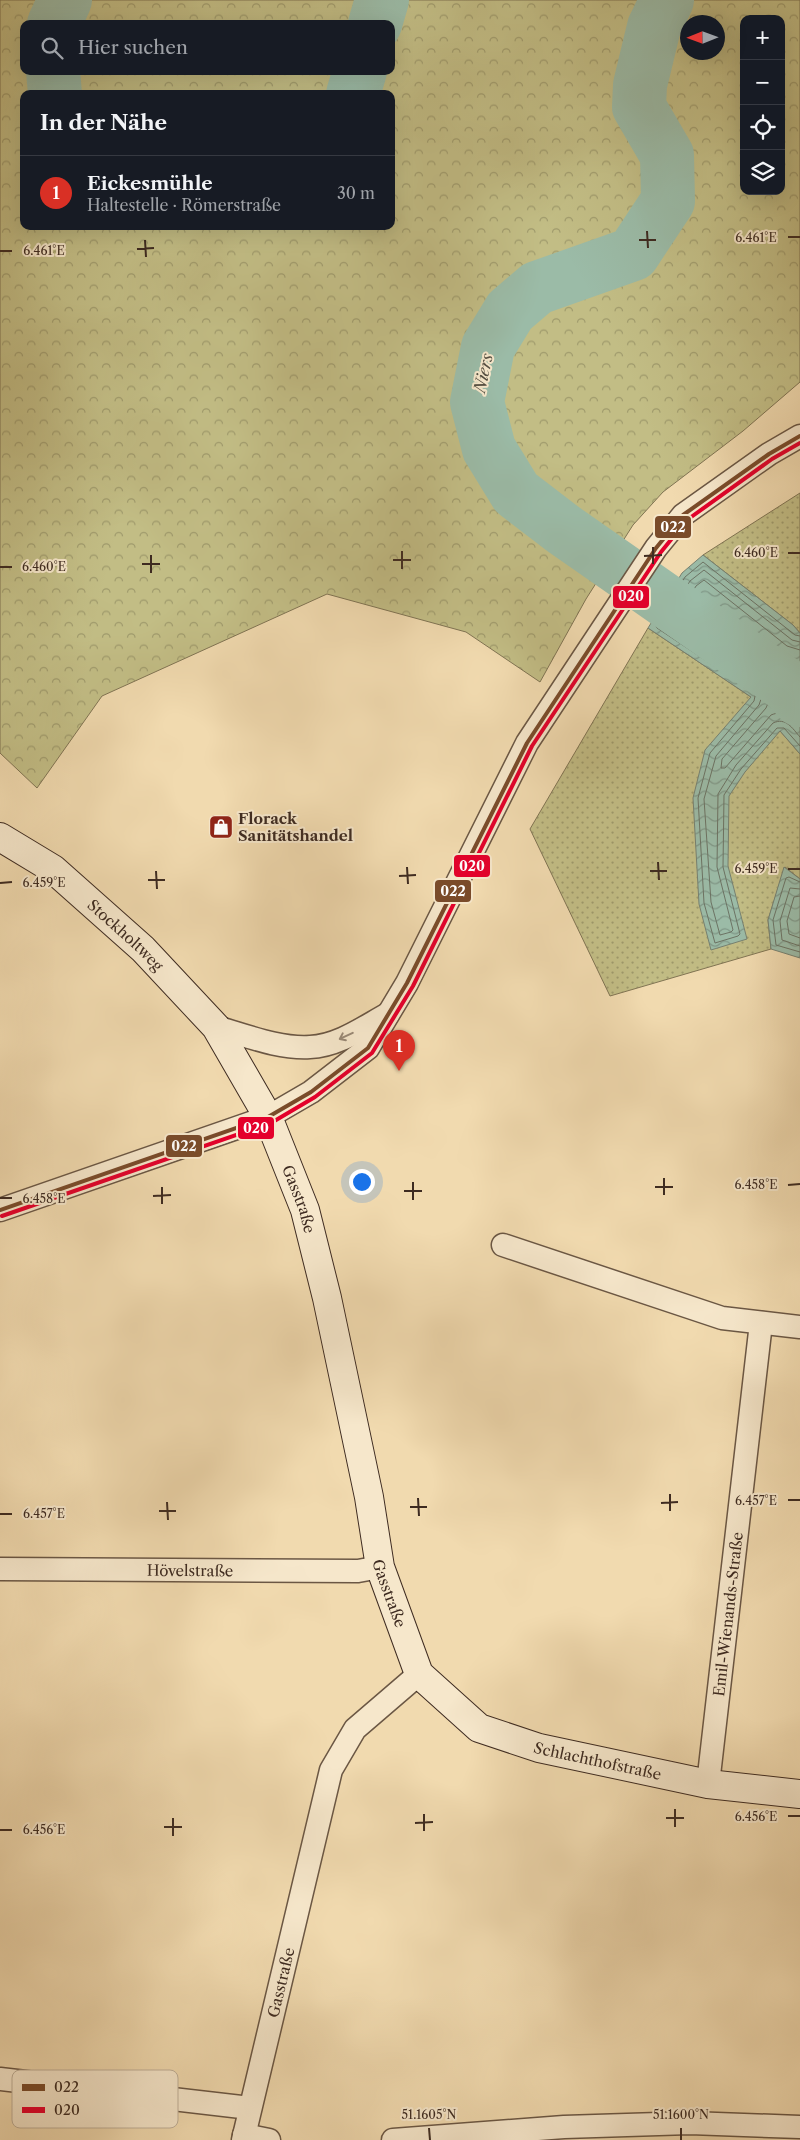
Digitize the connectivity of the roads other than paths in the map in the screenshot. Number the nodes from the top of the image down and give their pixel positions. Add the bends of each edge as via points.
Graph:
1 (800, 436) edge
2 (0, 837) edge
3 (389, 1014) junction
4 (216, 1027) junction
5 (268, 1117) junction
6 (0, 1210) edge
7 (504, 1244) dead end
8 (761, 1323) junction
9 (800, 1327) edge
10 (380, 1568) junction
11 (0, 1569) edge
12 (418, 1674) junction
13 (708, 1784) junction
14 (800, 1794) edge
15 (178, 2100) edge
16 (250, 2108) junction
17 (800, 2127) edge
18 (243, 2138) edge
19 (269, 2140) edge
20 (393, 2140) edge

1 - 3 street via 683,515 656,548 527,743
2 - 4 main road, Stockholtweg via 53,869 143,949
3 -> 4 street via 342,1039 311,1047 280,1044
3 - 5 street via 368,1048 312,1092
4 - 5 main road, Gasstraße
5 - 6 street
5 - 10 main road, Gasstraße via 305,1210 327,1298 369,1497
7 - 8 street via 722,1318
8 - 9 street
8 - 13 street, Emil-Wienands-Straße
10 - 11 street, Hövelstraße via 358,1571
10 - 12 main road, Gasstraße
12 - 13 main road, Schlachthofstraße via 479,1728 539,1748
12 - 16 street, Gasstraße via 355,1729 331,1770
13 - 14 main road, Schlachthofstraße
15 - 16 street
16 - 18 street, Gasstraße
17 - 20 street via 690,2123 564,2127
18 - 19 street

